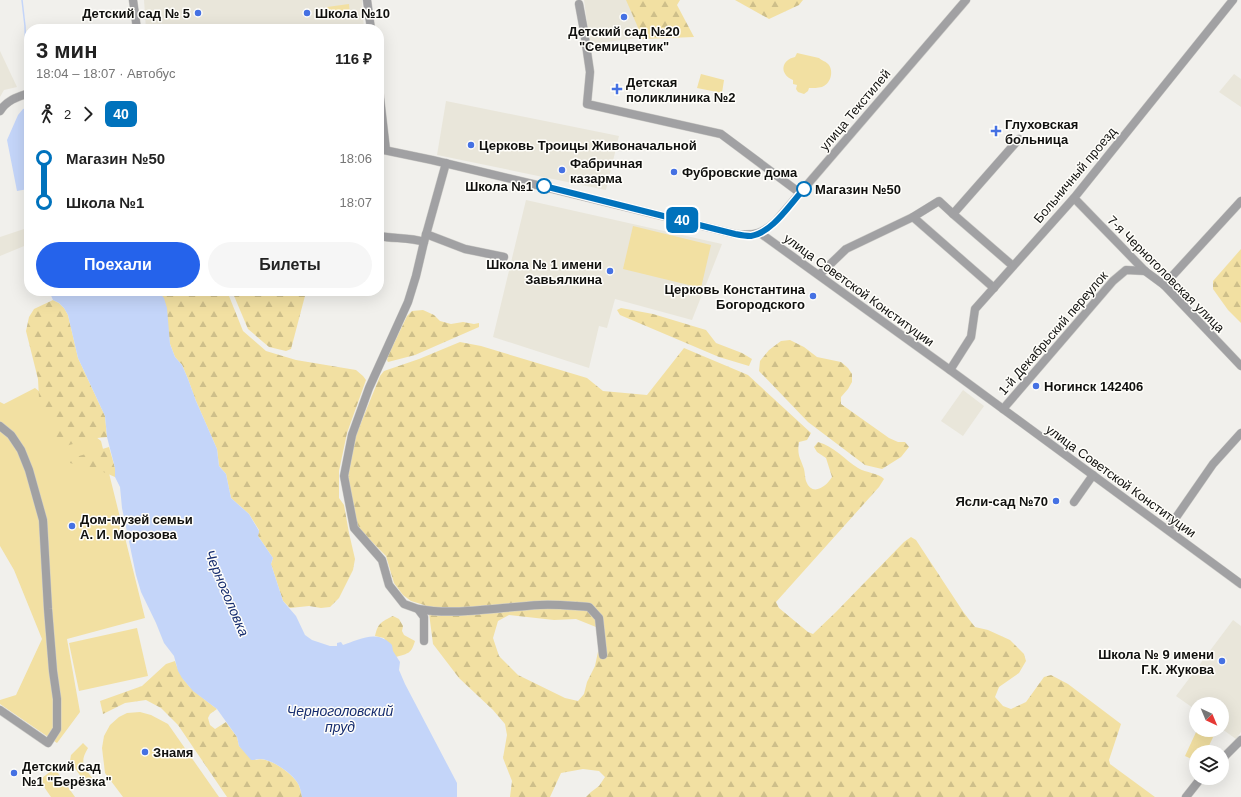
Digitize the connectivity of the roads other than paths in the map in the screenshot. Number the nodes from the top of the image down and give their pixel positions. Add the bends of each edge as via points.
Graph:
1 (133, 0) edge
2 (366, 0) edge
3 (966, 0) edge
4 (1232, 0) edge
5 (579, 4) dead end
6 (136, 24) edge
7 (370, 24) edge
8 (24, 95) edge
9 (0, 111) edge
10 (1019, 139) dead end
11 (384, 150) edge
12 (446, 163) junction
13 (800, 193) junction
14 (1074, 198) junction
15 (1241, 201) edge
16 (953, 214) junction
17 (913, 217) junction
18 (760, 233) junction
19 (384, 237) edge
20 (425, 238) junction
21 (504, 257) dead end
22 (1013, 266) junction
23 (1144, 271) junction
24 (819, 275) junction
25 (1164, 285) junction
26 (994, 288) junction
27 (1241, 366) edge
28 (950, 370) junction
29 (1003, 409) junction
30 (0, 426) edge
31 (1241, 433) edge
32 (1093, 475) junction
33 (1074, 502) dead end
34 (1168, 530) junction
35 (1241, 584) edge
36 (418, 609) junction
37 (424, 641) dead end
38 (603, 655) dead end
39 (0, 710) edge
40 (1241, 740) edge
41 (1229, 752) edge
42 (1196, 785) edge
43 (1186, 797) edge

1 - 6 street
2 - 7 street
3 - 13 street, улица Текстилей
4 - 14 street, Больничный проезд
5 - 13 street via 590,72 587,104 721,134
8 - 9 street via 13,98
10 - 16 street
11 - 12 street
12 - 18 street via 735,234 750,236
12 - 20 street
13 - 18 street, улица Текстилей via 776,221
14 - 22 street, Больничный проезд
14 - 23 street, 7-я Черноголовская улица
15 - 25 street
16 - 17 street via 939,201
16 - 22 street
17 - 24 street via 846,249
17 - 26 street
18 - 24 street, улица Советской Конституции
19 - 20 street
20 - 21 street
20 - 36 street via 408,302 369,388 352,435 344,476 354,528 382,560 392,589 404,604
22 - 26 street, Больничный проезд
23 - 25 street, 7-я Черноголовская улица
23 - 29 street, 1-й Декабрьский переулок via 1126,270 1113,281
24 - 28 street, улица Советской Конституции
25 - 27 street, 7-я Черноголовская улица
26 - 28 street, Больничный проезд via 975,309 971,337
28 - 29 street, улица Советской Конституции
29 - 32 street, улица Советской Конституции
30 - 39 street via 12,435 21,450 44,520 57,729 48,743
31 - 34 street via 1213,464
32 - 33 street
32 - 34 street, улица Советской Конституции
34 - 35 street, улица Советской Конституции
36 - 37 street via 424,616
36 - 38 street via 434,612 541,605 589,607 599,618
40 - 41 street
42 - 43 street

